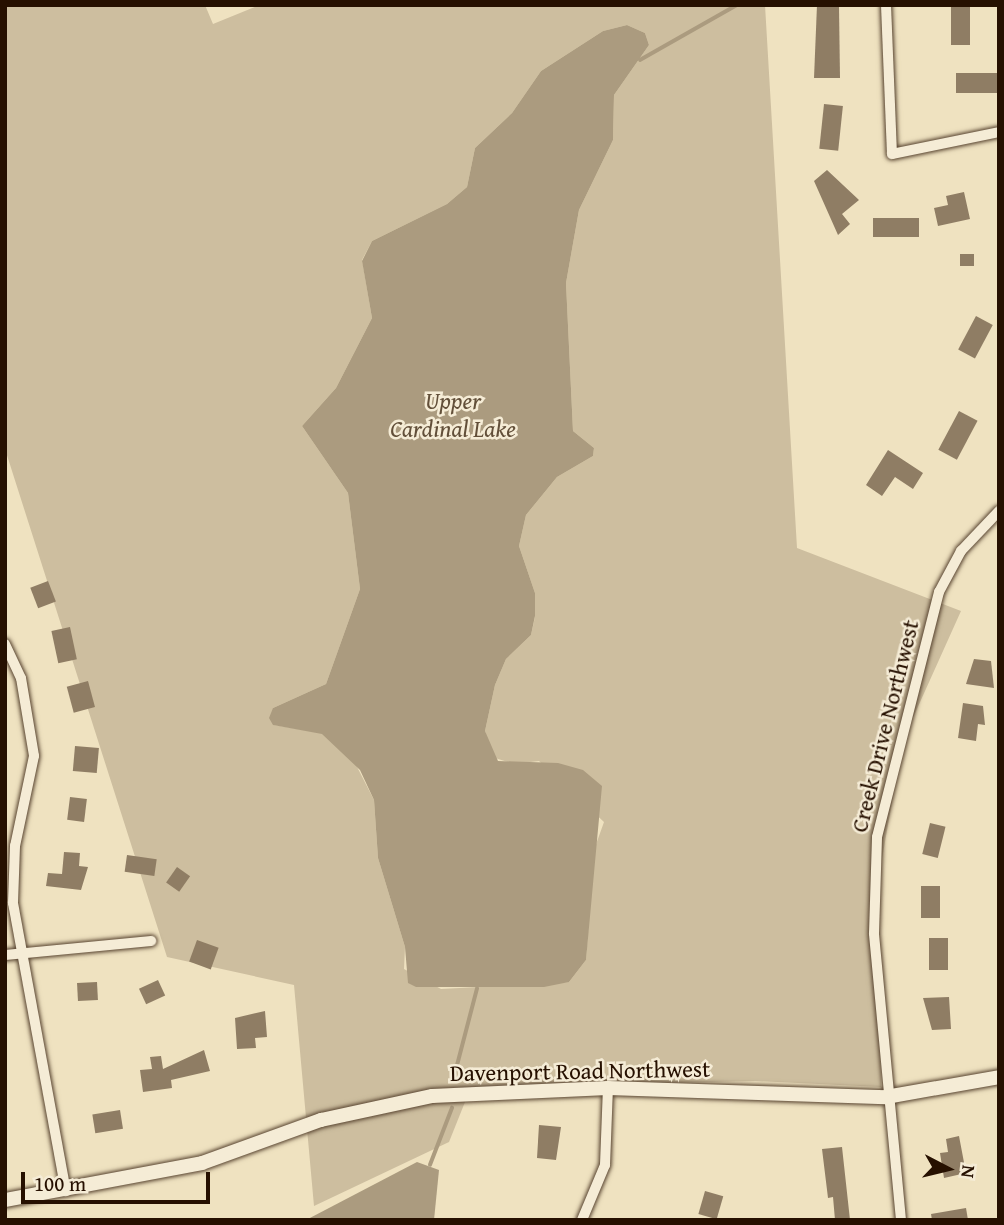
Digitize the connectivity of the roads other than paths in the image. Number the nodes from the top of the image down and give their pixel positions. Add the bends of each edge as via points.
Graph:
1 (886, 5) edge
2 (999, 132) edge
3 (999, 511) edge
4 (5, 643) edge
5 (151, 941) dead end
6 (19, 952) junction
7 (5, 955) edge
8 (999, 1077) edge
9 (608, 1088) junction
10 (886, 1097) junction
11 (66, 1191) junction
12 (5, 1200) edge
13 (582, 1220) edge
14 (901, 1220) edge

1 - 2 street via 892,154
3 - 10 street, Creek Drive Northwest via 961,551 939,592 877,837 874,933
4 - 6 street via 21,678 34,756 15,846
5 - 6 street
6 - 7 street
6 - 11 street
8 - 10 street, Davenport Road Northwest
9 - 10 street, Davenport Road Northwest
9 - 11 street, Davenport Road Northwest via 458,1093 371,1107 202,1163
9 - 13 street via 605,1165
10 - 14 street, Creek Drive Northwest
11 - 12 street, Davenport Road Northwest

